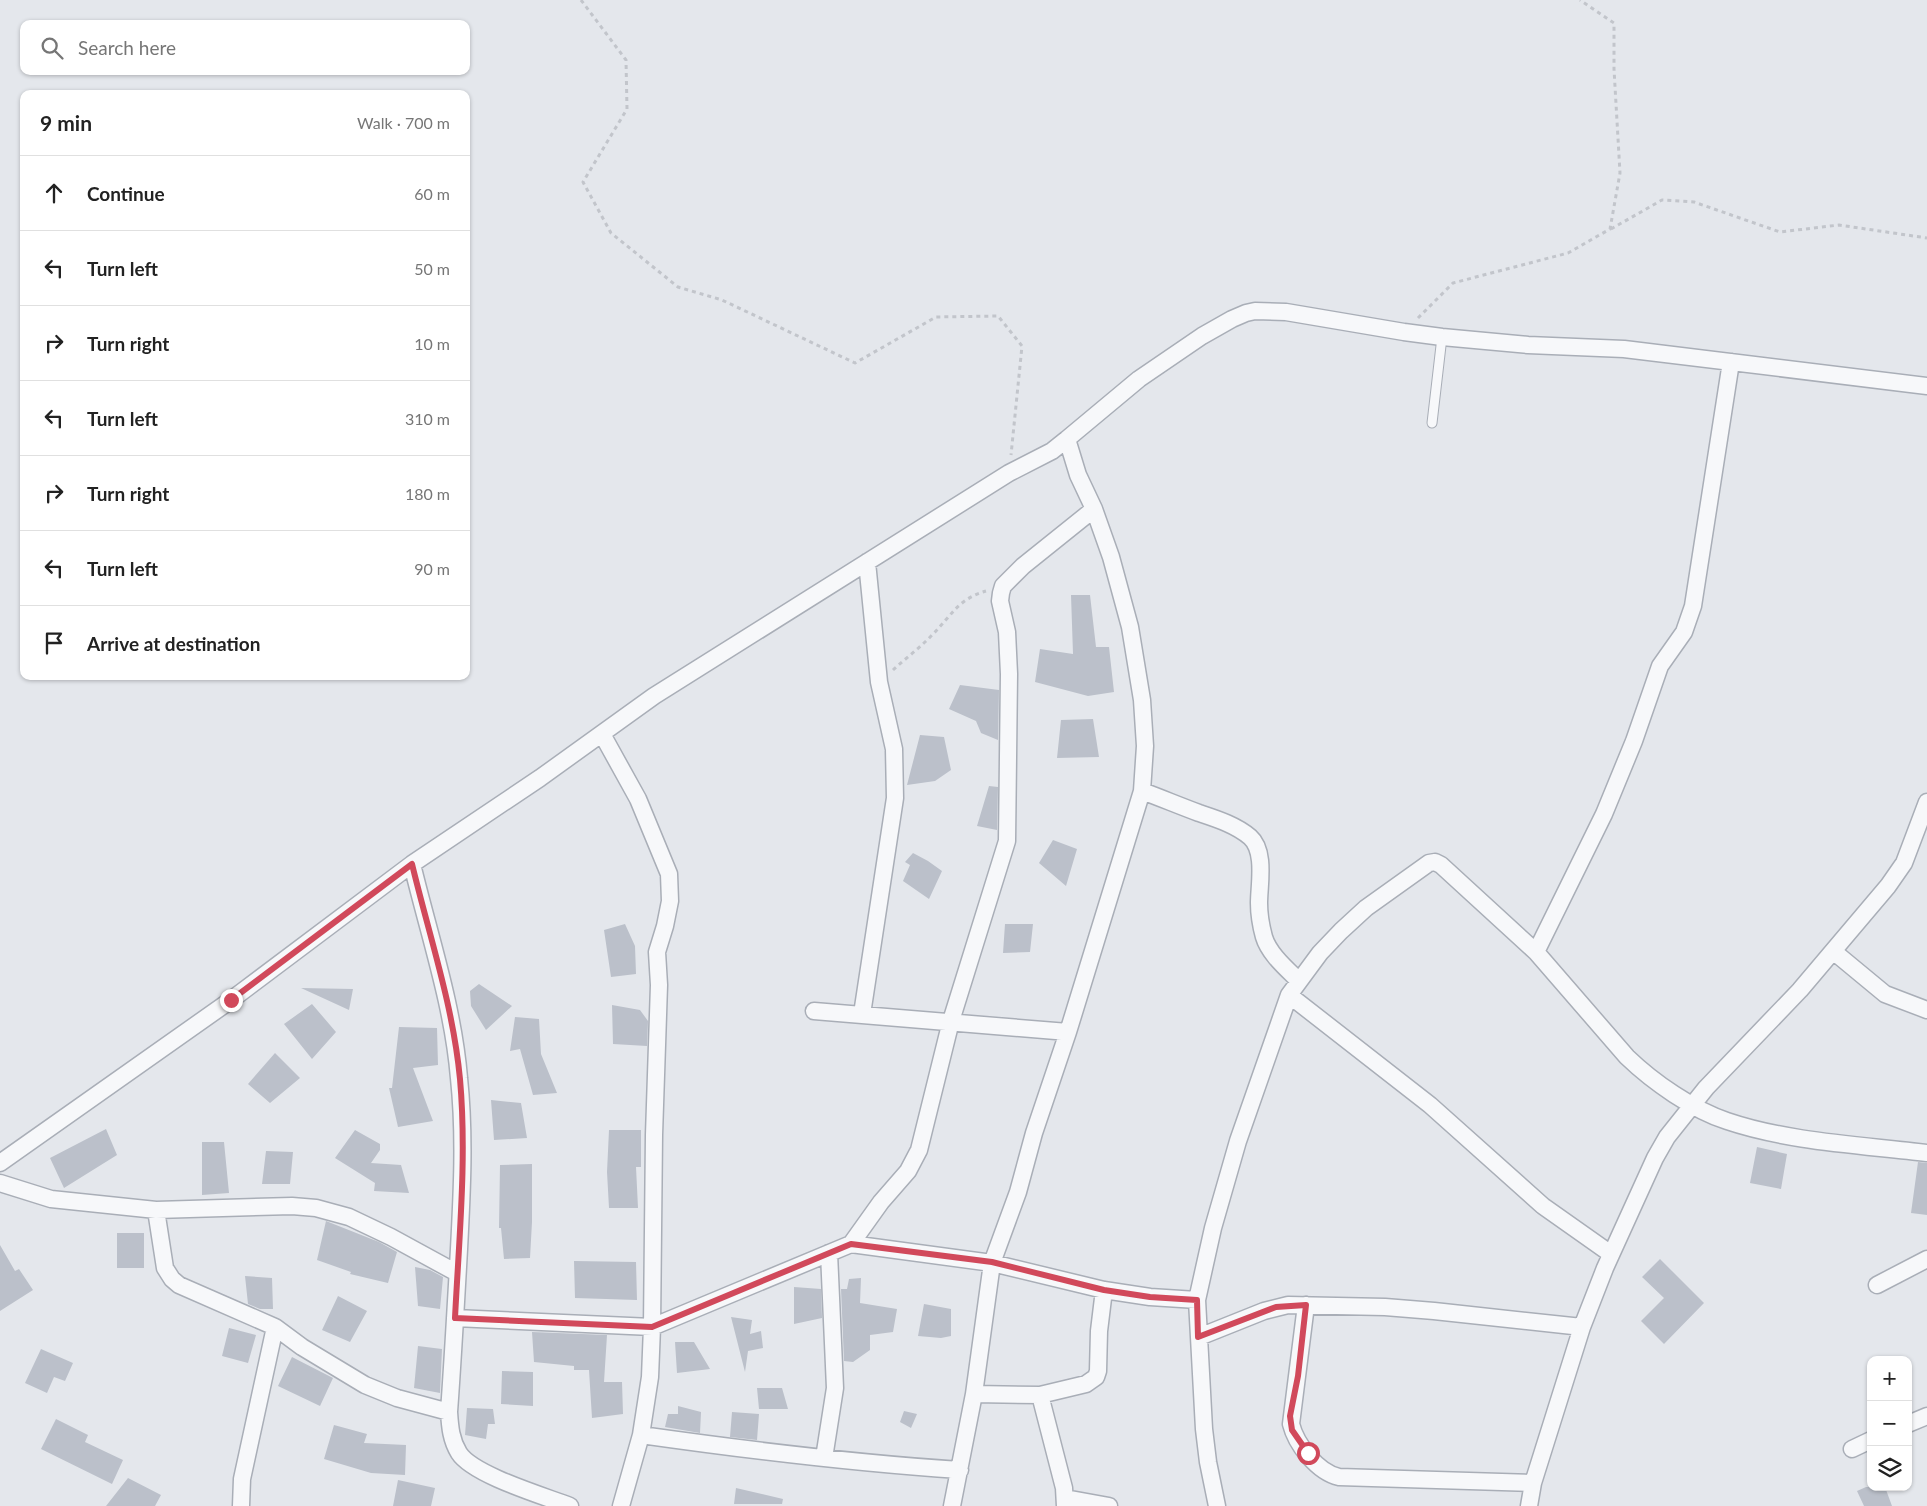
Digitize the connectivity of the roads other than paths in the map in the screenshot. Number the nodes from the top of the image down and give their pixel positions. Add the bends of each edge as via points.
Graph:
1 (1442, 337) junction
2 (1731, 362) junction
3 (1927, 386) edge
4 (1432, 423) dead end
5 (1068, 439) junction
6 (1094, 509) junction
7 (867, 562) junction
8 (602, 734) junction
9 (1142, 791) junction
10 (1927, 802) edge
11 (412, 864) junction
12 (1833, 951) junction
13 (1536, 952) junction
14 (1299, 981) junction
15 (1289, 995) junction
16 (1927, 1010) edge
17 (814, 1011) dead end
18 (862, 1014) junction
19 (951, 1022) junction
20 (1068, 1032) junction
21 (1692, 1105) junction
22 (1927, 1153) edge
23 (0, 1163) edge
24 (0, 1182) edge
25 (156, 1210) junction
26 (851, 1244) junction
27 (829, 1252) junction
28 (1611, 1254) junction
29 (1927, 1259) edge
30 (992, 1262) junction
31 (457, 1273) junction
32 (1877, 1285) dead end
33 (1104, 1290) junction
34 (1197, 1300) junction
35 (1306, 1305) junction
36 (455, 1318) junction
37 (275, 1327) junction
38 (652, 1327) junction
39 (1582, 1327) junction
40 (1198, 1337) junction
41 (974, 1394) junction
42 (1040, 1395) junction
43 (449, 1412) junction
44 (1927, 1416) edge
45 (1912, 1422) edge
46 (641, 1435) junction
47 (1867, 1442) edge
48 (1852, 1448) dead end
49 (824, 1458) junction
50 (960, 1470) junction
51 (1533, 1483) junction
52 (1065, 1502) edge
53 (240, 1506) edge
54 (570, 1506) edge
55 (621, 1506) edge
56 (952, 1506) edge
57 (1109, 1506) edge
58 (1217, 1506) edge
59 (1529, 1506) edge

1 - 2 street via 1624,349
1 - 4 lane
1 - 5 street via 1286,312 1246,313 1202,336 1140,379
2 - 3 street
2 - 13 street via 1694,606 1684,632 1660,666 1604,814
5 - 6 street via 1078,475
5 - 7 street
6 - 9 street via 1120,588 1136,661 1145,746
6 - 19 street via 1040,551 1004,586 1000,601 1007,632 1010,693 1007,841
7 - 8 street via 654,696
7 - 18 street via 879,682 894,749 895,798
8 - 11 street
8 - 38 street via 638,799 667,865 670,882 670,901 656,962 659,985
9 - 14 street via 1232,825 1256,843 1261,870 1259,903 1264,939
9 - 20 street
10 - 12 street via 1897,875
11 - 23 street via 231,1000
11 - 31 street via 443,979 460,1078 461,1201
12 - 16 street via 1885,994
12 - 21 street
13 - 14 street via 1441,865 1432,862 1366,908 1320,953
13 - 21 street via 1642,1072
14 - 15 street
15 - 28 street via 1430,1105 1543,1206
15 - 34 street via 1238,1141
17 - 18 street
18 - 19 street
19 - 20 street
19 - 26 street via 919,1150 908,1171
20 - 30 street via 1018,1192
21 - 22 street via 1726,1121 1801,1138
21 - 28 street via 1655,1158
24 - 25 street via 51,1199
25 - 31 street via 316,1208 349,1217
25 - 37 street via 166,1268 172,1279
26 - 27 street
26 - 30 street
27 - 38 street
27 - 49 street via 835,1388
28 - 39 street
29 - 32 street
30 - 33 street
30 - 41 street
31 - 36 street
33 - 34 street
33 - 42 street via 1096,1377 1086,1384
34 - 40 street
35 - 39 street via 1434,1311
35 - 40 street via 1276,1307
35 - 51 street via 1291,1424 1298,1440 1326,1473 1339,1477
36 - 38 street
36 - 43 street
37 - 43 street via 365,1385 397,1398
37 - 53 street via 242,1479
38 - 46 street via 650,1377
39 - 51 street
40 - 58 street via 1204,1429
41 - 42 street
41 - 50 street
42 - 52 street
43 - 54 street via 454,1441 469,1464
44 - 45 street
46 - 49 street
46 - 55 street
47 - 48 street
49 - 50 street
50 - 56 street
51 - 59 street
52 - 57 street

